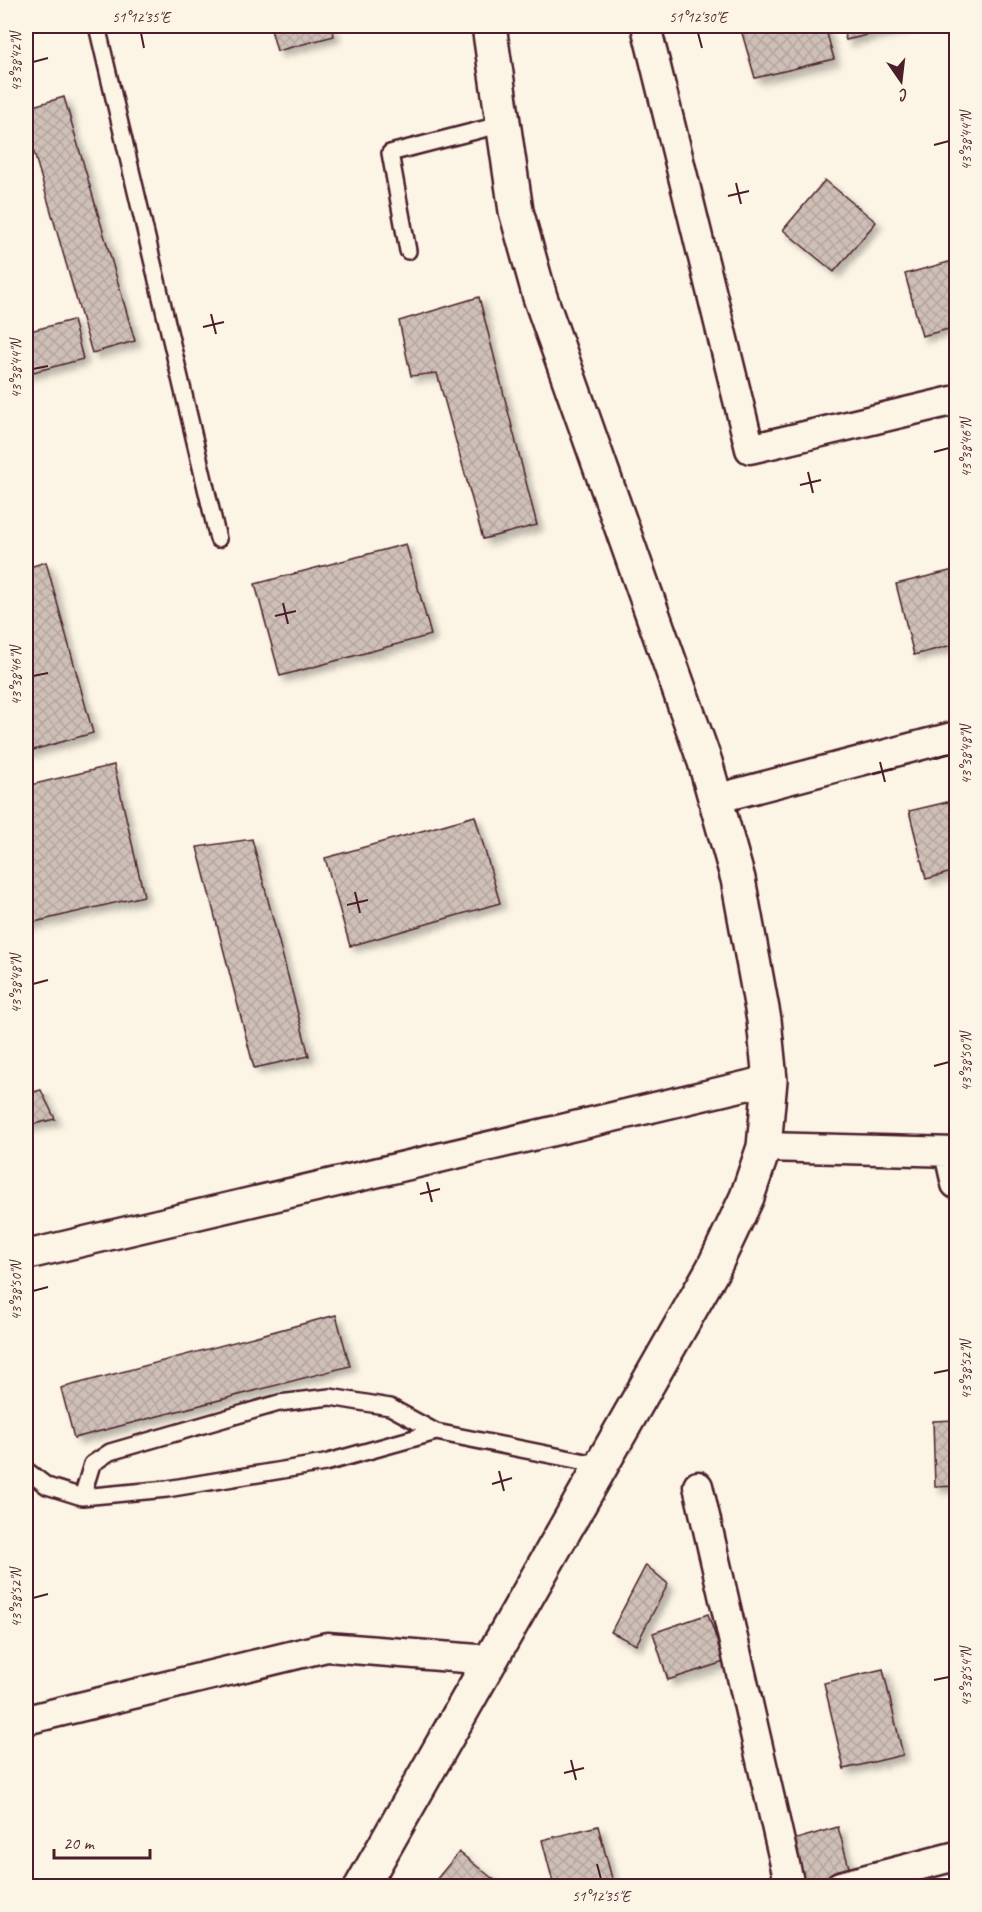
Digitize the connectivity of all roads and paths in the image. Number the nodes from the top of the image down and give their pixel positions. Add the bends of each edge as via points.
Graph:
1 (97, 26) edge
2 (489, 26) edge
3 (646, 26) edge
4 (503, 124) junction
5 (408, 251) dead end
6 (957, 400) edge
7 (218, 539) dead end
8 (957, 736) edge
9 (715, 799) junction
10 (770, 1080) junction
11 (764, 1147) junction
12 (953, 1153) edge
13 (957, 1184) edge
14 (26, 1255) edge
15 (436, 1432) junction
16 (601, 1465) junction
17 (26, 1470) edge
18 (698, 1486) dead end
19 (82, 1497) junction
20 (490, 1660) junction
21 (26, 1720) edge
22 (957, 1856) edge
23 (362, 1887) edge
24 (790, 1887) edge
25 (840, 1887) edge

1 - 7 lane
2 - 4 street
3 - 6 street via 750,449
4 - 5 lane via 390,153
4 - 9 street via 516,211 540,297
8 - 9 street
9 - 10 street via 738,879 764,1020
10 - 11 street
10 - 14 street
11 - 12 street
11 - 16 street via 747,1197 712,1269
12 - 13 street
15 - 16 lane
15 - 19 lane via 325,1463 167,1489
15 - 19 lane via 390,1407 330,1397 279,1403 110,1452 92,1464
16 - 20 street
17 - 19 lane via 47,1486
18 - 24 street
20 - 21 street via 327,1647
20 - 23 street
22 - 25 street

